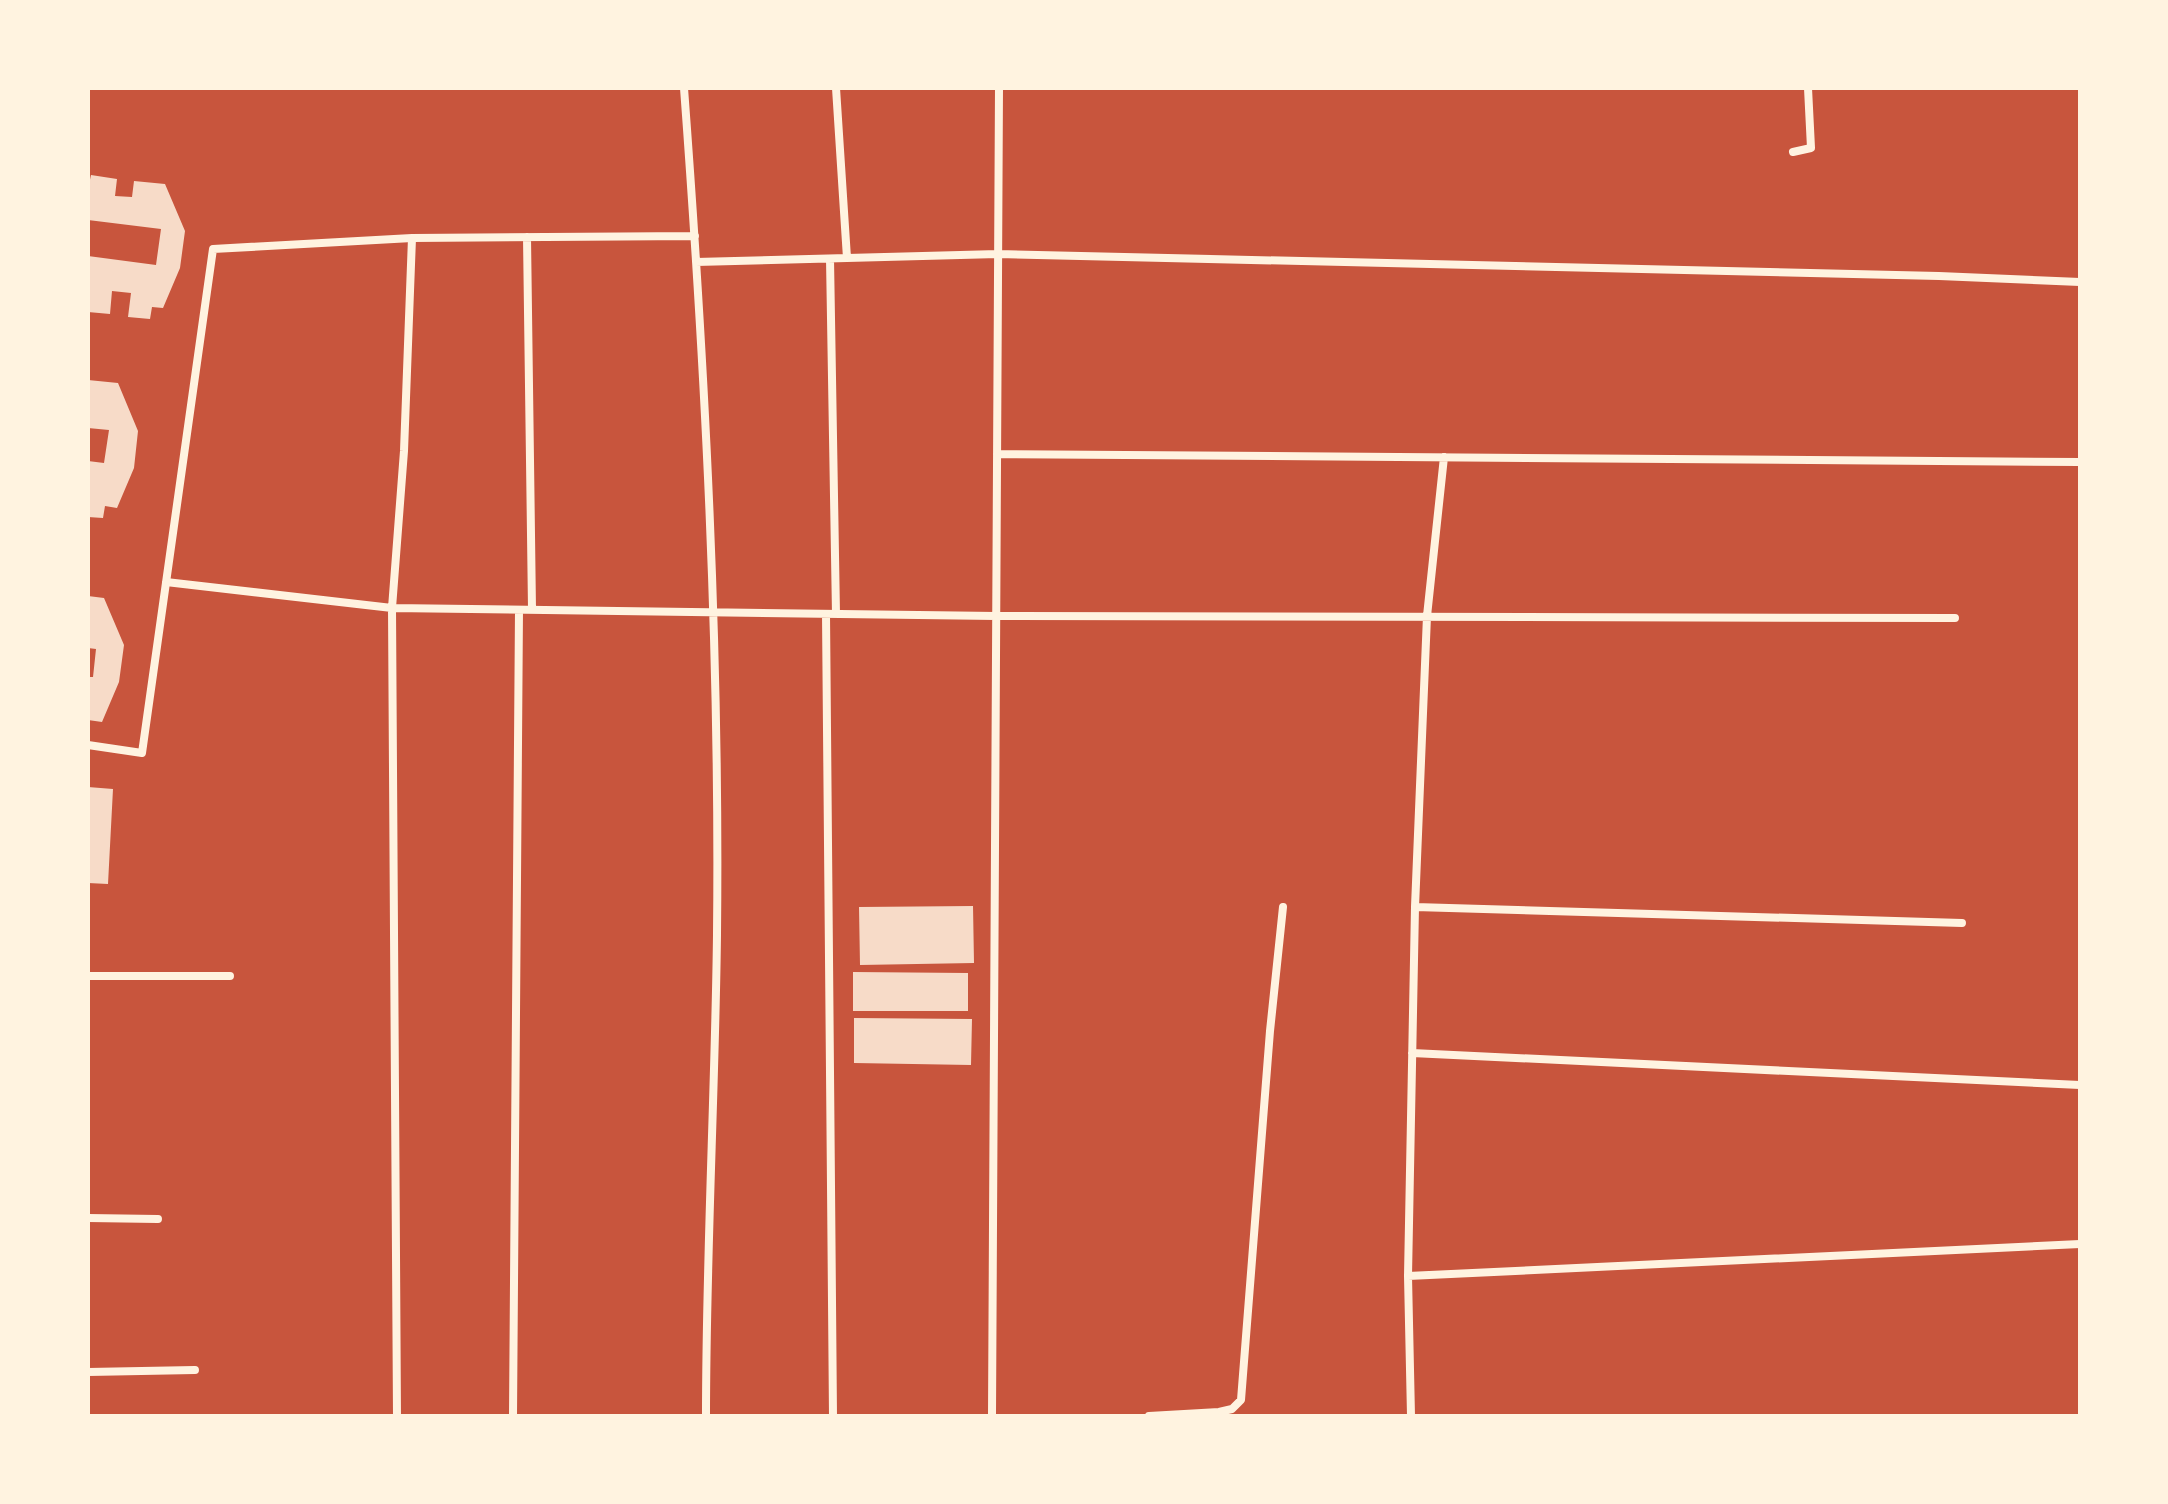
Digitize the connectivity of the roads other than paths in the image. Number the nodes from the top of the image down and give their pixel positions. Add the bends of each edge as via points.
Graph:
1 (684, 88) edge
2 (836, 88) edge
3 (999, 88) edge
4 (1808, 88) edge
5 (1793, 152) dead end
6 (695, 236) junction
7 (527, 237) junction
8 (412, 238) junction
9 (998, 254) junction
10 (847, 258) junction
11 (830, 259) junction
12 (696, 262) junction
13 (2080, 282) edge
14 (997, 454) junction
15 (1444, 457) junction
16 (2080, 462) edge
17 (166, 582) junction
18 (392, 608) junction
19 (532, 609) junction
20 (519, 610) junction
21 (713, 613) junction
22 (831, 614) junction
23 (996, 616) junction
24 (1427, 616) junction
25 (1955, 618) dead end
26 (88, 745) edge
27 (1283, 907) dead end
28 (1415, 907) junction
29 (1962, 923) dead end
30 (88, 976) edge
31 (230, 976) dead end
32 (1412, 1053) junction
33 (2080, 1085) edge
34 (88, 1218) edge
35 (158, 1219) dead end
36 (2080, 1244) edge
37 (1408, 1276) junction
38 (195, 1370) dead end
39 (88, 1372) edge
40 (397, 1416) edge
41 (513, 1416) edge
42 (706, 1416) edge
43 (833, 1416) edge
44 (992, 1416) edge
45 (1149, 1416) edge
46 (1411, 1416) edge

1 - 6 street
2 - 10 street
3 - 9 street
4 - 5 street via 1811,148
6 - 7 street
6 - 12 street
7 - 8 street
7 - 19 street
8 - 17 street via 213,249
8 - 18 street
9 - 10 street
9 - 13 street
9 - 14 street
10 - 11 street
11 - 12 street
11 - 22 street
12 - 21 street
14 - 15 street
14 - 23 street
15 - 16 street
15 - 24 street
17 - 18 street
17 - 26 street via 142,753
18 - 20 street
18 - 40 street
19 - 20 street
19 - 21 street
20 - 41 street
21 - 22 street
21 - 42 street via 717,935
22 - 23 street
22 - 43 street
23 - 24 street
23 - 44 street
24 - 25 street
24 - 28 street
27 - 45 street via 1241,1400 1232,1409
28 - 29 street
28 - 32 street
30 - 31 street
32 - 33 street
32 - 37 street
34 - 35 street
36 - 37 street
37 - 46 street
38 - 39 street

